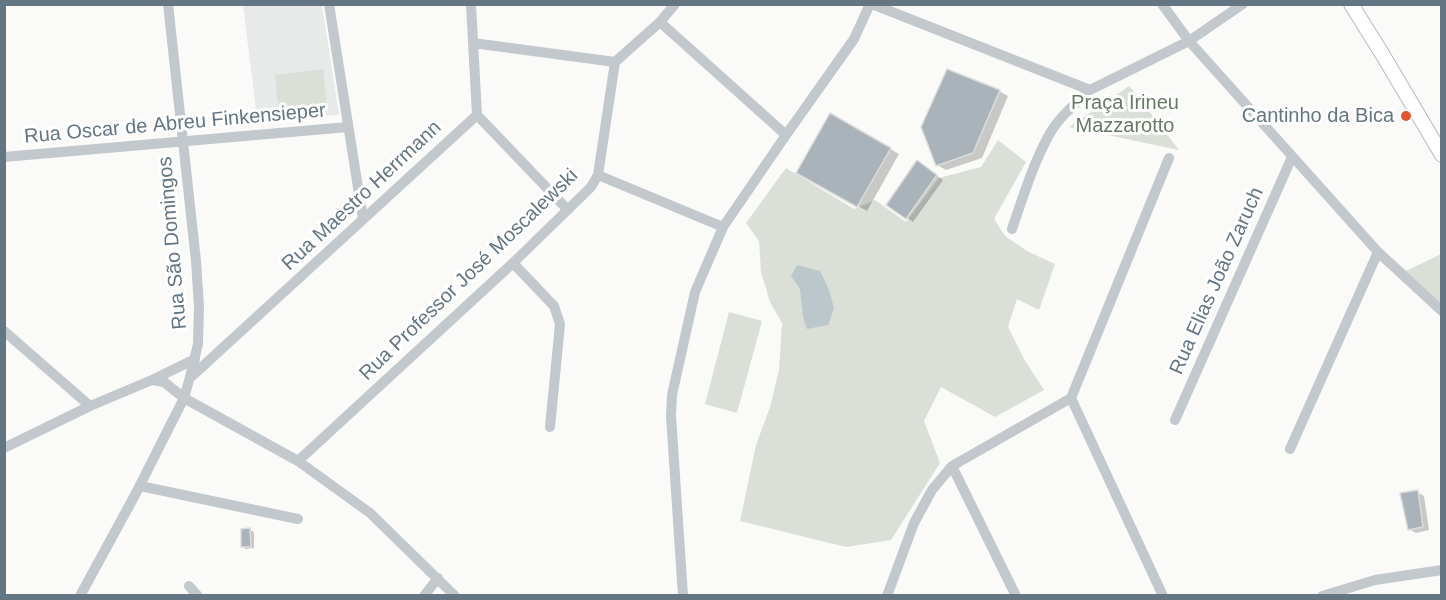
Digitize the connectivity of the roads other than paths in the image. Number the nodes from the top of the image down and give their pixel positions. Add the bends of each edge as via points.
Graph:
1 (168, 4) edge
2 (329, 4) edge
3 (471, 4) edge
4 (675, 4) edge
5 (871, 4) edge
6 (1162, 4) edge
7 (1243, 4) edge
8 (1351, 4) edge
9 (660, 22) junction
10 (1189, 41) junction
11 (473, 43) junction
12 (615, 62) junction
13 (1090, 90) junction
14 (477, 115) junction
15 (348, 127) junction
16 (786, 135) junction
17 (182, 141) junction
18 (1442, 155) edge
19 (4, 157) edge
20 (1292, 157) junction
21 (1169, 158) dead end
22 (598, 175) junction
23 (568, 210) junction
24 (363, 219) junction
25 (723, 227) junction
26 (1012, 229) dead end
27 (1378, 252) junction
28 (513, 263) junction
29 (1442, 311) edge
30 (4, 332) edge
31 (198, 344) junction
32 (221, 351) junction
33 (195, 359) junction
34 (190, 377) junction
35 (152, 380) junction
36 (183, 398) junction
37 (1071, 398) junction
38 (90, 406) junction
39 (1174, 420) dead end
40 (550, 427) dead end
41 (4, 448) edge
42 (1290, 449) dead end
43 (298, 461) junction
44 (952, 466) junction
45 (140, 486) junction
46 (298, 519) dead end
47 (1442, 570) edge
48 (438, 578) junction
49 (189, 586) dead end
50 (80, 596) edge
51 (198, 596) edge
52 (424, 596) edge
53 (455, 596) edge
54 (683, 596) edge
55 (887, 596) edge
56 (1016, 596) edge
57 (1163, 596) edge
58 (1322, 596) edge

1 - 17 street, Rua São Domingos
2 - 15 street
3 - 11 street
4 - 9 street
5 - 13 street
5 - 16 street via 854,39
6 - 10 street
7 - 10 street
8 - 18 main road
9 - 12 street
9 - 16 street
10 - 13 street
10 - 20 street
11 - 12 street
11 - 14 street
12 - 22 street, Rua Professor José Moscalewski
13 - 26 street via 1050,133
14 - 23 street
14 - 24 street, Rua Maestro Herrmann
15 - 17 street, Rua Oscar de Abreu Finkensieper
15 - 24 street
16 - 25 street
17 - 19 street, Rua Oscar de Abreu Finkensieper
17 - 31 street, Rua São Domingos via 198,283
20 - 27 street
20 - 39 street, Rua Elias João Zaruch
21 - 37 street
22 - 23 street, Rua Professor José Moscalewski
22 - 25 street
23 - 28 street, Rua Professor José Moscalewski
24 - 32 street, Rua Maestro Herrmann
25 - 54 street via 694,292 672,395
27 - 29 street
27 - 42 street
28 - 40 street via 554,306 560,324
28 - 43 street, Rua Professor José Moscalewski
30 - 38 street
31 - 32 street
31 - 33 street, Rua São Domingos
32 - 34 street, Rua Maestro Herrmann
33 - 34 street, Rua São Domingos
33 - 35 street
34 - 36 street, Rua São Domingos
35 - 36 street via 164,382
35 - 38 street
36 - 43 street
36 - 45 street, Rua São Domingos
37 - 44 street
37 - 57 street
38 - 41 street
43 - 48 street via 370,513
44 - 55 street via 932,490 914,523
44 - 56 street
45 - 46 street
45 - 50 street, Rua São Domingos
47 - 58 street via 1375,580
48 - 52 street
48 - 53 street
49 - 51 street

